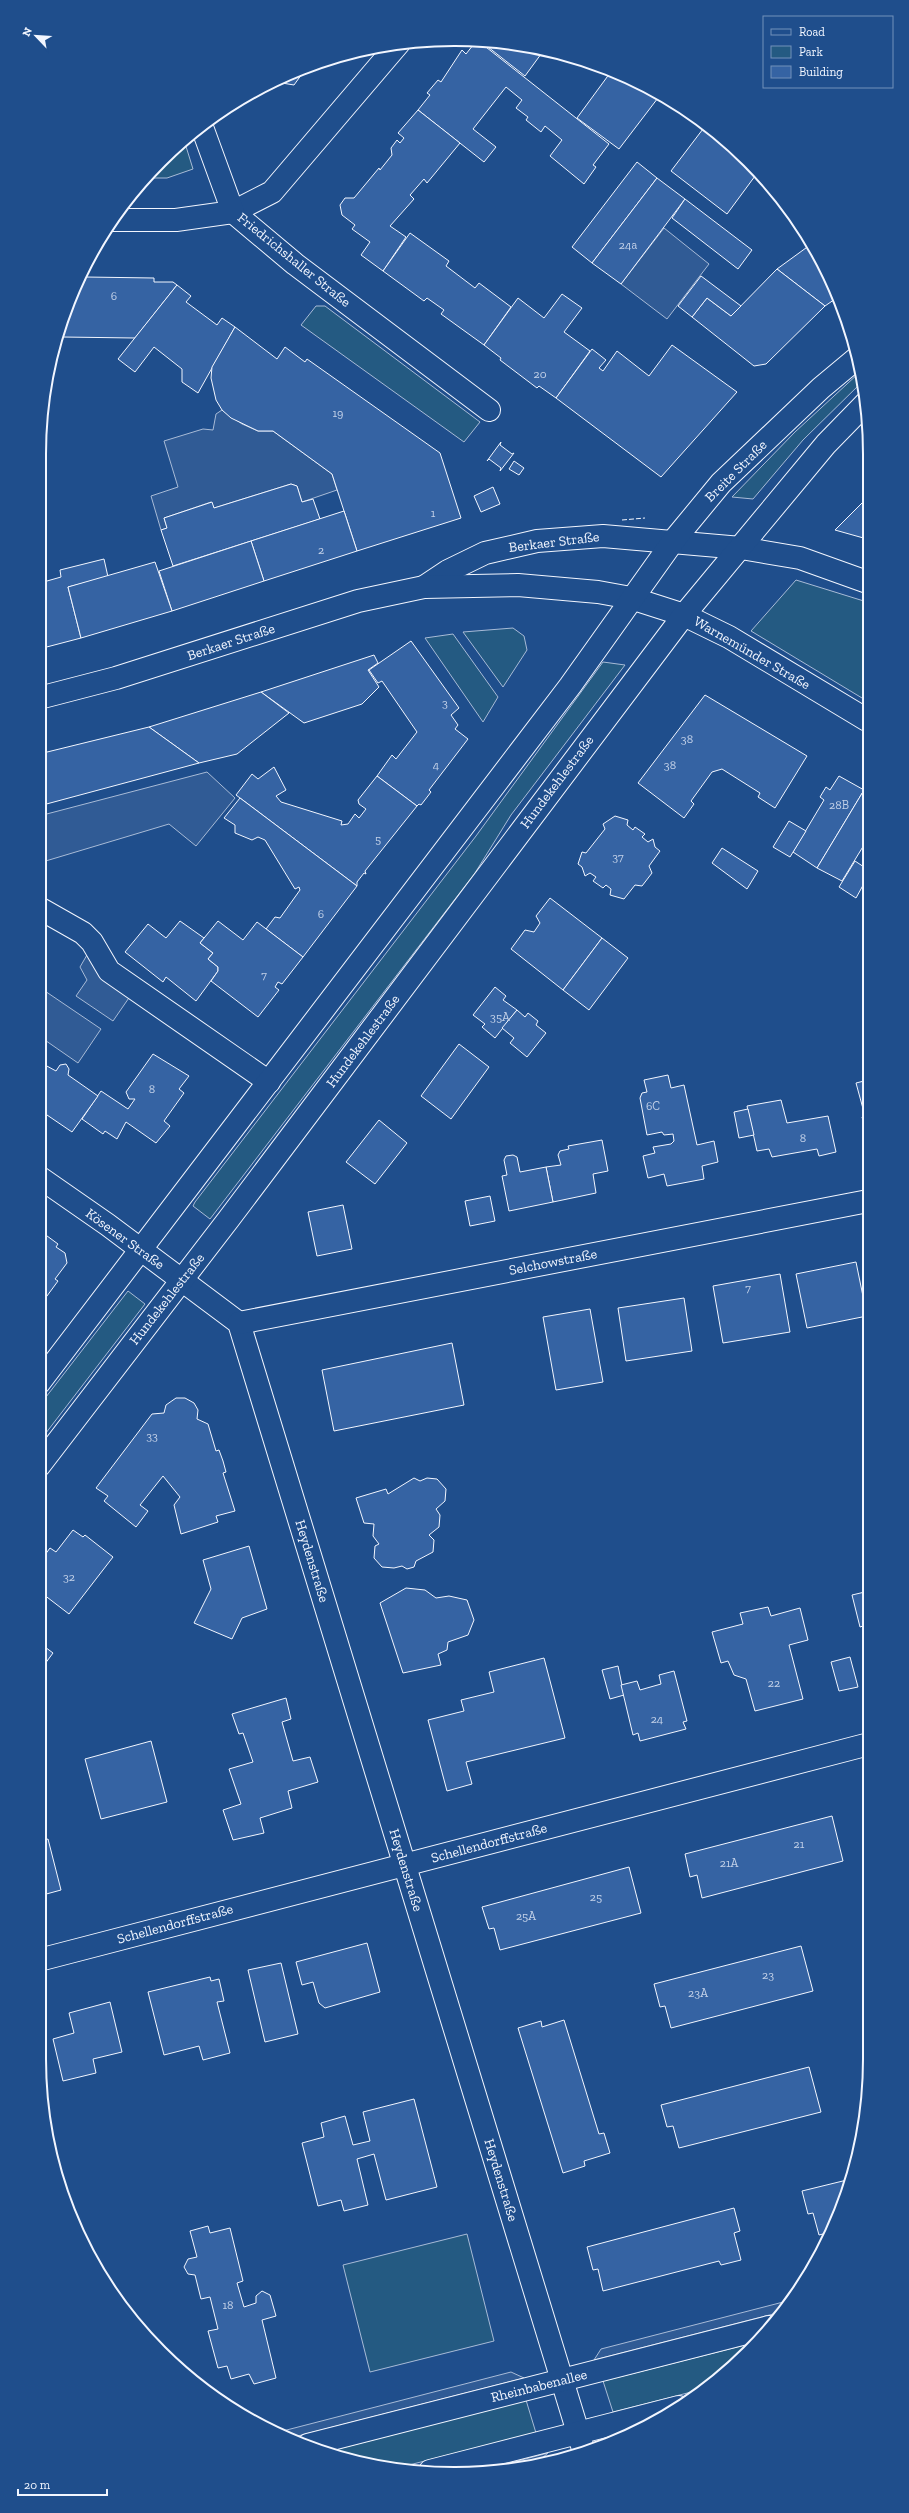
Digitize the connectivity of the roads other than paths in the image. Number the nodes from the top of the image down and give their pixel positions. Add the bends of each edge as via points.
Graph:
1 (392, 51) edge
2 (204, 132) edge
3 (233, 212) junction
4 (120, 220) edge
5 (852, 362) edge
6 (861, 409) edge
7 (488, 410) dead end
8 (674, 540) junction
9 (741, 548) junction
10 (863, 581) edge
11 (424, 587) junction
12 (631, 598) junction
13 (684, 615) junction
14 (46, 696) edge
15 (863, 718) edge
16 (46, 912) edge
17 (269, 1082) junction
18 (46, 1182) edge
19 (863, 1202) edge
20 (141, 1250) junction
21 (182, 1280) junction
22 (239, 1323) junction
23 (46, 1374) edge
24 (46, 1457) edge
25 (863, 1746) edge
26 (404, 1864) junction
27 (46, 1958) edge
28 (761, 2329) edge
29 (562, 2380) junction
30 (647, 2418) edge
31 (581, 2442) edge
32 (317, 2443) edge
33 (451, 2467) edge

1 - 3 street, Friedrichshaller Straße via 272,192
2 - 3 street
3 - 4 street via 176,220
3 - 7 street, Friedrichshaller Straße via 295,264
5 - 8 street, Breite Straße via 821,388 722,483
6 - 9 street via 826,444
8 - 9 street, Berkaer Straße
8 - 11 street, Berkaer Straße via 603,536 531,542 485,553 448,571
8 - 12 street, Breite Straße
9 - 10 street via 800,558
9 - 13 street
11 - 12 street, Berkaer Straße via 552,586
11 - 14 street, Berkaer Straße via 358,601 116,678
12 - 13 street, Warnemünder Straße
12 - 17 street via 570,686
13 - 15 street, Warnemünder Straße via 729,637
13 - 21 street, Hundekehlestraße
16 - 17 street via 83,933 92,942 109,971
17 - 20 street
18 - 20 street, Kösener Straße
19 - 22 street, Selchowstraße
20 - 21 street, Kösener Straße
20 - 23 street
21 - 22 street, Kösener Straße
21 - 24 street, Hundekehlestraße
22 - 26 street, Heydenstraße
25 - 26 street, Schellendorffstraße
26 - 27 street, Schellendorffstraße
26 - 29 street, Heydenstraße
28 - 29 street, Rheinbabenallee
29 - 31 street, Heydenstraße
29 - 32 street, Rheinbabenallee
30 - 31 street
31 - 33 street

